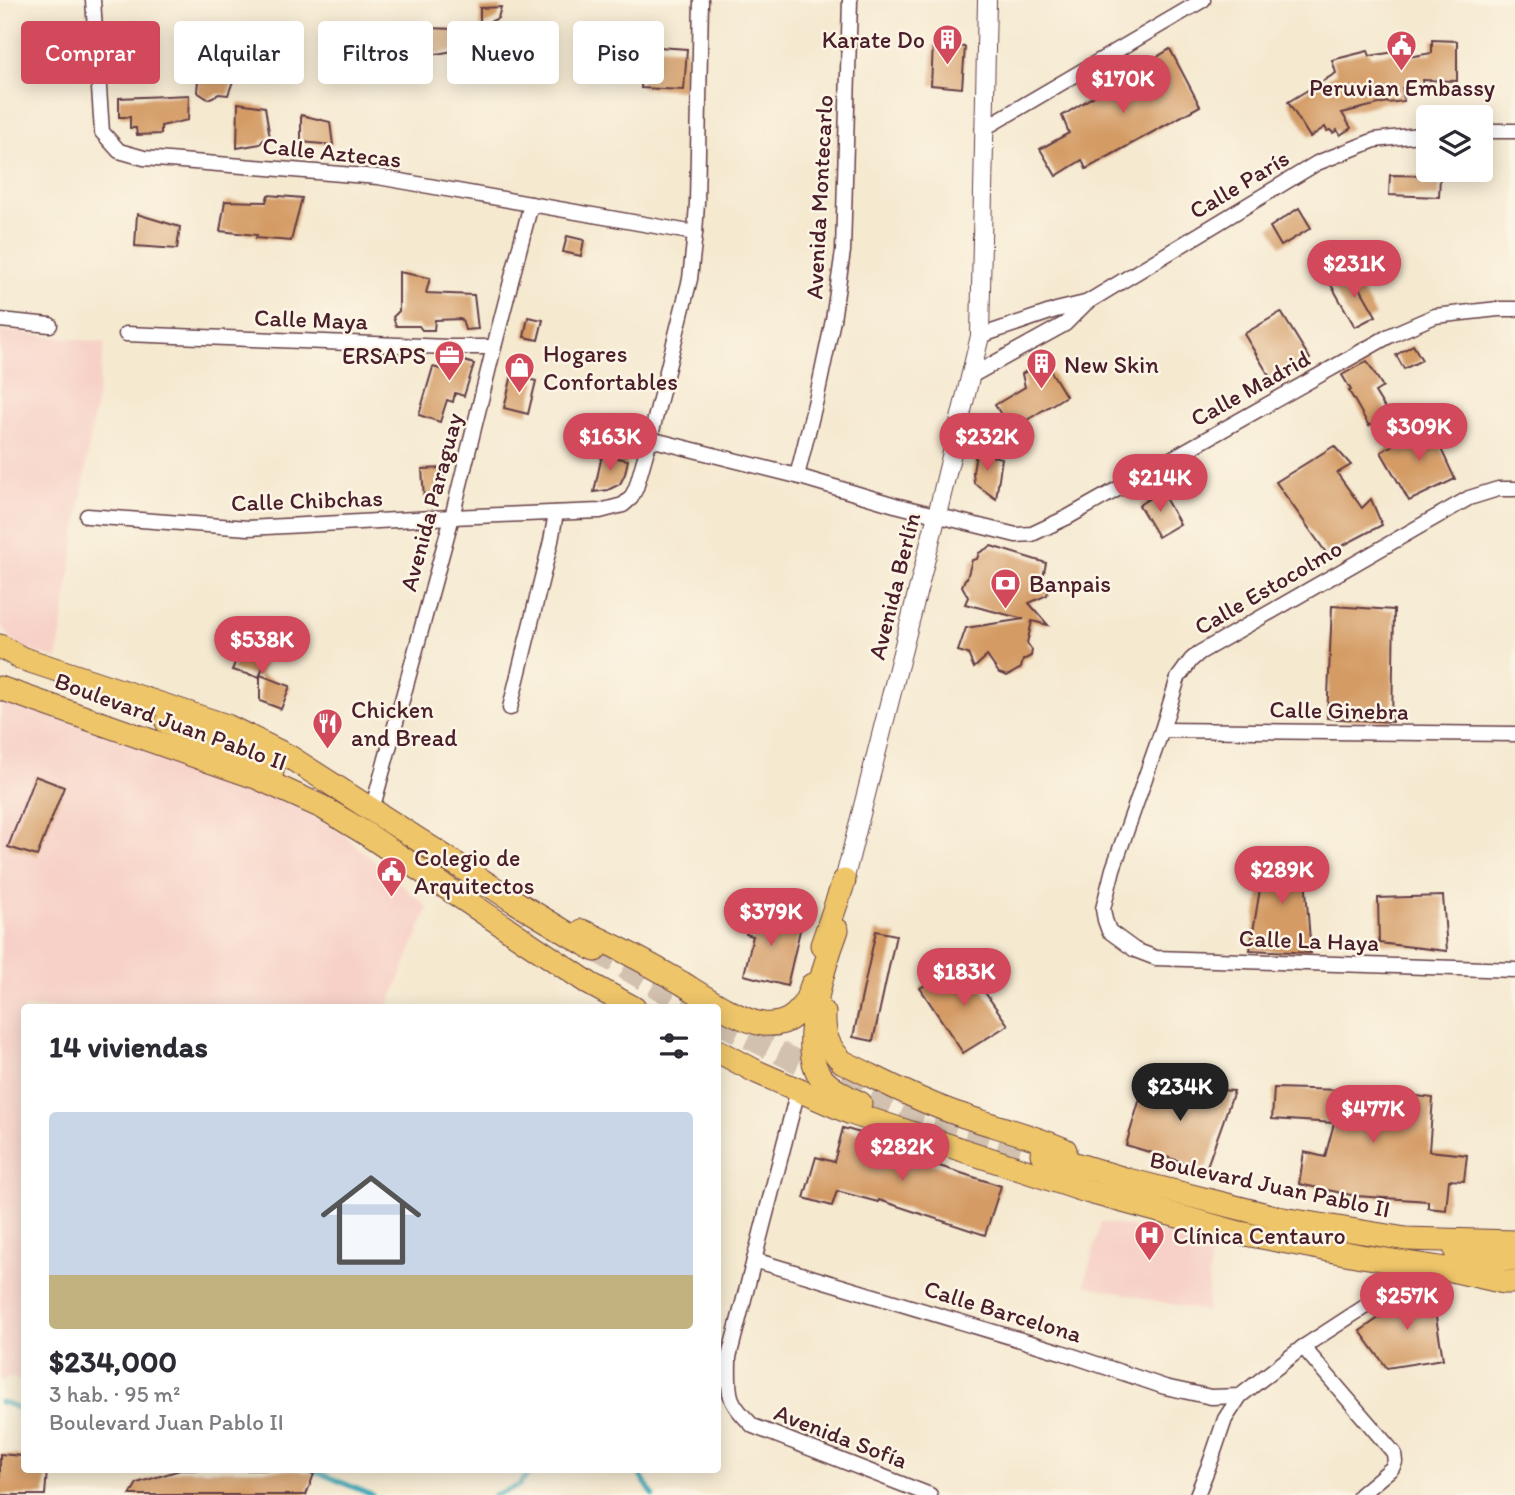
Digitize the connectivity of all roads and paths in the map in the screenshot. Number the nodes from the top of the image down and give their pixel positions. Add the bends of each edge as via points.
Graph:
1 (93, 0) edge
2 (701, 0) edge
3 (850, 0) edge
4 (987, 0) edge
5 (1203, 0) edge
6 (983, 129) junction
7 (1493, 131) edge
8 (1515, 131) edge
9 (1416, 135) edge
10 (531, 204) junction
11 (695, 233) junction
12 (1086, 303) junction
13 (1515, 309) edge
14 (0, 320) edge
15 (50, 326) dead end
16 (127, 334) dead end
17 (980, 336) junction
18 (494, 347) junction
19 (971, 376) junction
20 (650, 439) junction
21 (797, 476) junction
22 (1515, 489) edge
23 (556, 513) junction
24 (937, 515) junction
25 (87, 516) dead end
26 (452, 517) junction
27 (0, 646) edge
28 (0, 661) edge
29 (0, 688) edge
30 (510, 708) dead end
31 (1161, 730) junction
32 (1515, 734) edge
33 (215, 740) junction
34 (327, 781) junction
35 (323, 807) junction
36 (372, 810) junction
37 (844, 881) junction
38 (540, 917) junction
39 (837, 930) junction
40 (1109, 931) joint
41 (595, 950) tunnel mouth
42 (1515, 970) edge
43 (627, 1004) edge
44 (718, 1004) edge
45 (721, 1006) edge
46 (721, 1052) edge
47 (798, 1090) junction
48 (1042, 1154) tunnel mouth
49 (1128, 1180) junction
50 (1195, 1221) junction
51 (1406, 1239) junction
52 (1515, 1242) edge
53 (1515, 1259) edge
54 (754, 1260) junction
55 (1414, 1264) junction
56 (1447, 1269) junction
57 (1515, 1269) edge
58 (1515, 1282) edge
59 (1303, 1347) junction
60 (1240, 1396) junction
61 (930, 1495) edge
62 (1197, 1495) edge
63 (1360, 1495) edge

1 - 10 street, Calle Aztecas via 102,132 119,151 144,158 378,177
2 - 11 street, Calle Chibchas
3 - 21 street, Avenida Montecarlo via 843,251 833,320
4 - 6 street, Avenida Berlín
5 - 6 street
6 - 17 street, Avenida Berlín
7 - 8 street
9 - 12 street, Calle París via 1375,140 1317,163
10 - 11 street, Calle Aztecas
10 - 18 street, Avenida Paraguay
11 - 20 street, Calle Chibchas via 690,279
12 - 17 street, Calle París
12 - 19 street, Calle París via 1065,324
13 - 24 street, Calle Madrid via 1435,316 1388,336 1032,534 1016,535
14 - 15 street
16 - 18 street, Calle Maya
17 - 19 street, Avenida Berlín
18 - 26 street, Avenida Paraguay
19 - 24 street, Avenida Berlín
20 - 21 street, Calle Madrid
20 - 23 street, Calle Chibchas via 636,488 623,505 600,512
21 - 24 street, Calle Madrid
22 - 31 street, Calle Estocolmo via 1469,498 1199,653 1178,678
23 - 26 street, Calle Chibchas
23 - 30 street
24 - 37 street, Avenida Berlín
25 - 26 street, Calle Chibchas via 248,528
26 - 36 street, Avenida Paraguay
27 - 34 main road, Boulevard Juan Pablo II via 21,658 228,726
28 - 33 main road, Boulevard Juan Pablo II
29 - 35 main road, Boulevard Juan Pablo II via 258,778
31 - 32 street, Calle Ginebra
31 - 40 street, Calle Estocolmo via 1113,869 1103,909
33 - 34 main road, Boulevard Juan Pablo II
33 - 35 main road, Boulevard Juan Pablo II via 277,774
34 - 36 main road, Boulevard Juan Pablo II
35 - 43 main road, Boulevard Juan Pablo II
36 - 38 main road, Boulevard Juan Pablo II
37 - 39 street, Avenida Berlín
37 - 45 main road via 804,1007 779,1023 762,1024
38 - 41 main road, Boulevard Juan Pablo II
38 - 44 main road via 607,942
39 - 49 main road via 824,1023 826,1040 843,1062 920,1100 1049,1143
39 - 50 main road via 811,1039 820,1076 844,1096 874,1111
40 - 42 street, Calle La Haya via 1135,950 1156,958
46 - 47 main road, Boulevard Juan Pablo II
47 - 50 main road, Boulevard Juan Pablo II via 850,1112 1088,1192
47 - 54 street, Avenida Sofía
48 - 49 main road, Boulevard Juan Pablo II
49 - 51 main road, Boulevard Juan Pablo II via 1283,1219
50 - 55 main road, Boulevard Juan Pablo II
51 - 52 main road, Boulevard Juan Pablo II
51 - 53 main road, Boulevard Juan Pablo II via 1452,1252
54 - 60 street, Calle Barcelona via 1165,1387 1211,1397
54 - 61 street, Avenida Sofía via 729,1357 729,1396 740,1413 753,1426
55 - 56 main road, Boulevard Juan Pablo II
55 - 59 street via 1366,1306
56 - 57 main road, Boulevard Juan Pablo II
56 - 58 main road, Boulevard Juan Pablo II
59 - 60 street
59 - 63 street via 1394,1452 1392,1468
60 - 62 street via 1225,1419

